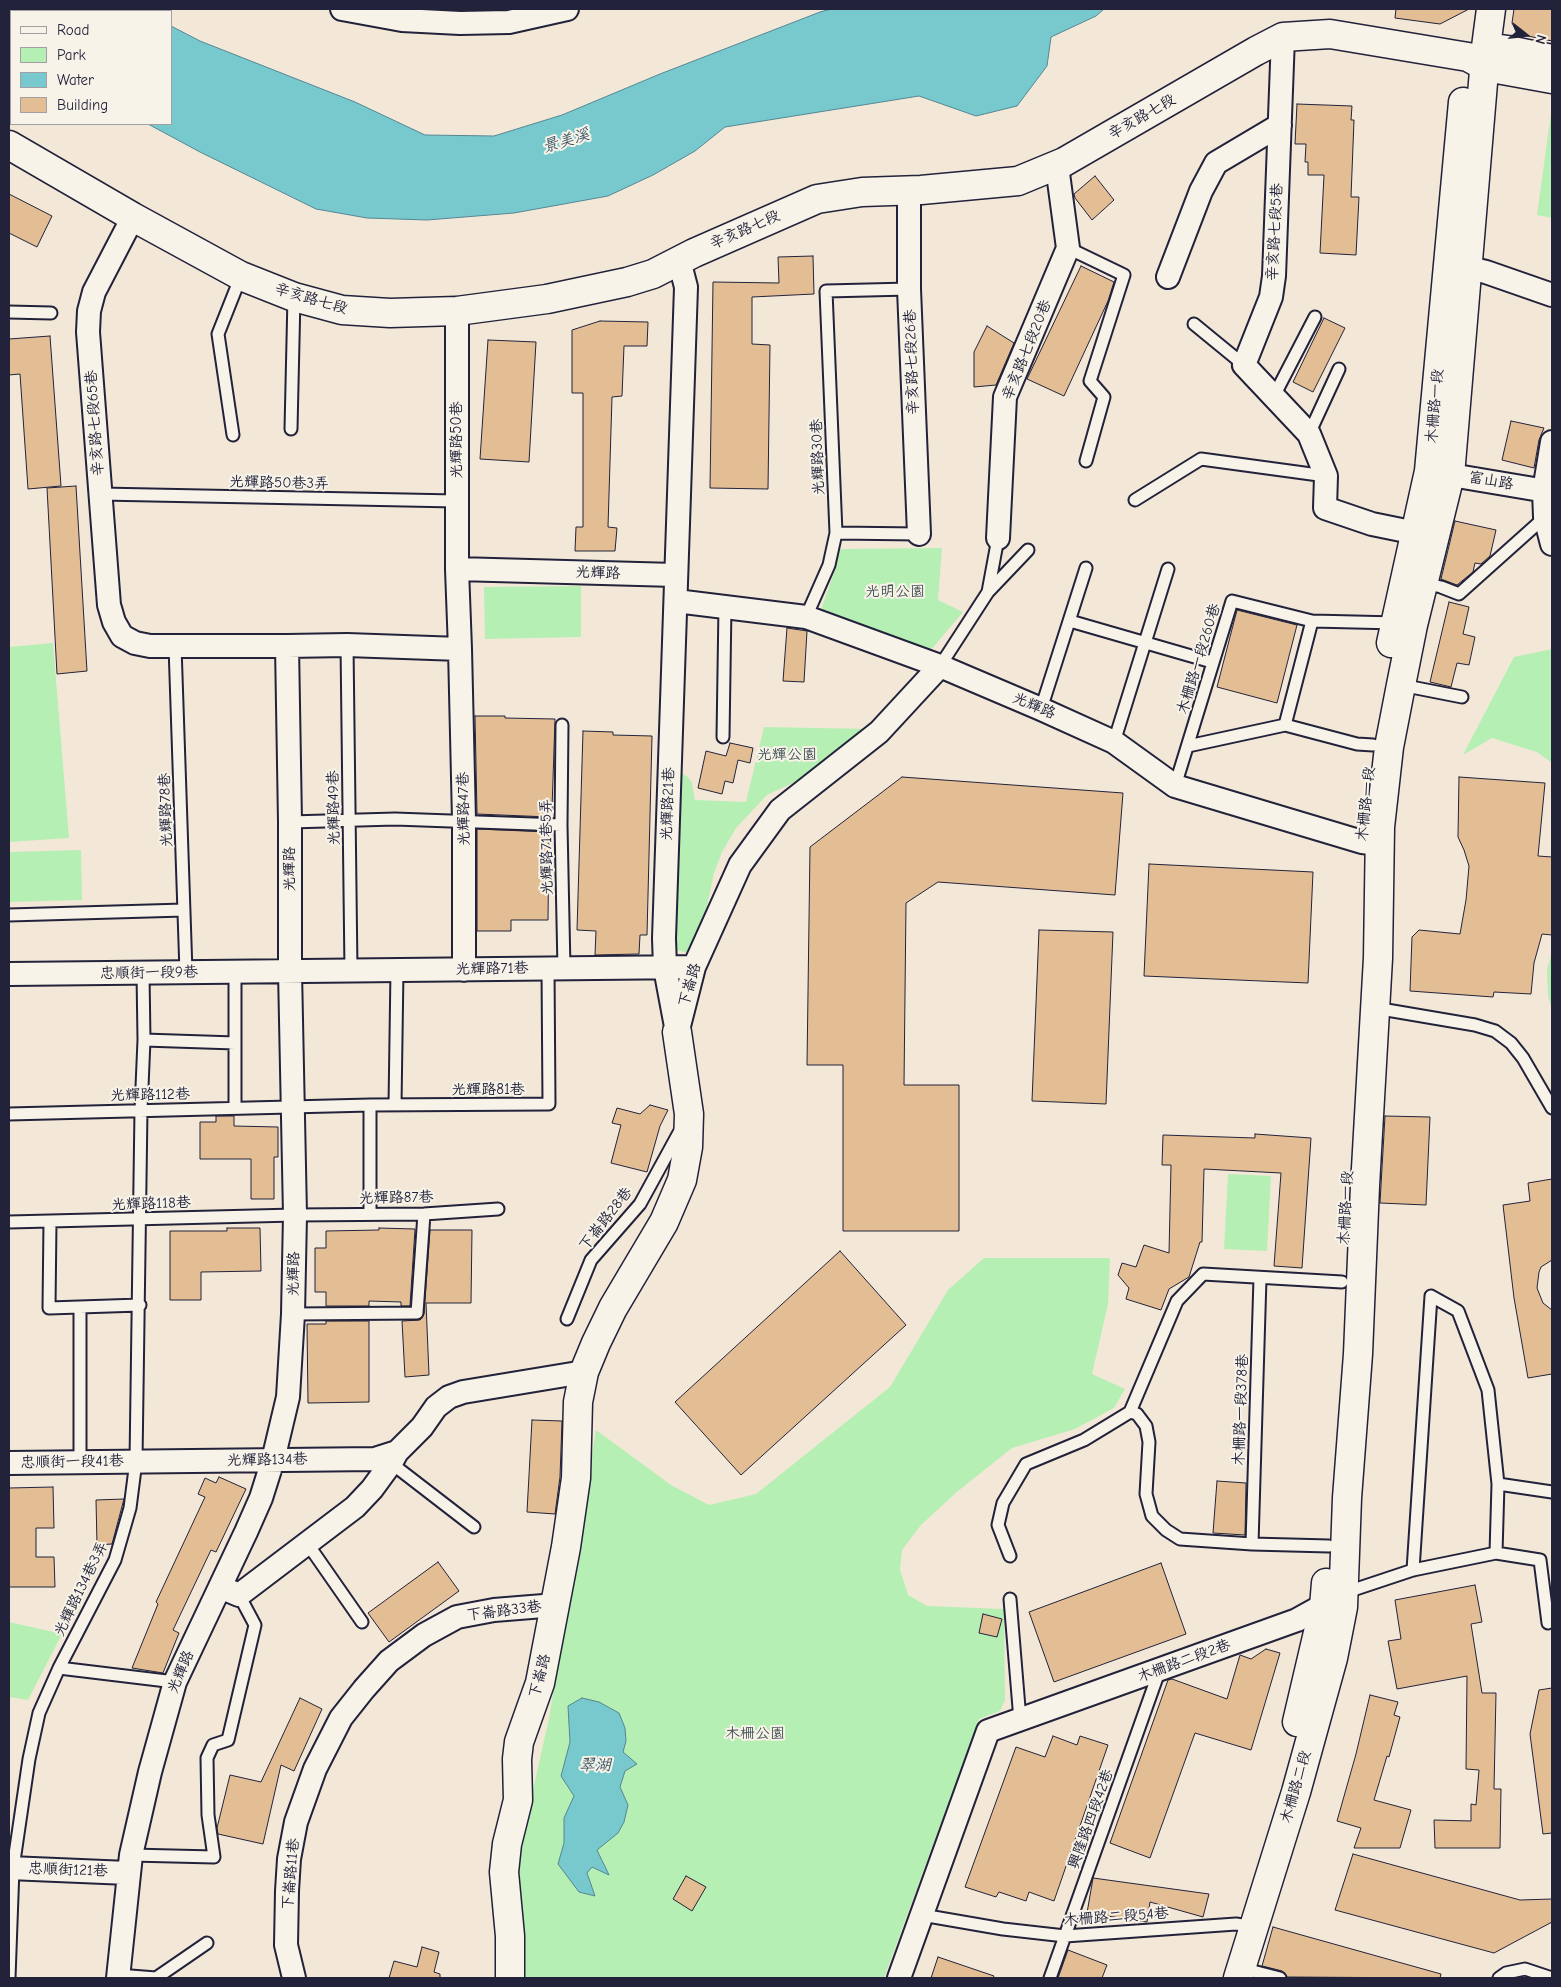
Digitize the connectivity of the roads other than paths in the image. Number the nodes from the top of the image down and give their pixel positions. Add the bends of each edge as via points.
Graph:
1 (342, 9) edge
2 (567, 9) edge
3 (1474, 9) edge
4 (1491, 9) edge
5 (1284, 37) junction
6 (1480, 57) junction
7 (1552, 59) edge
8 (1552, 79) edge
9 (1280, 125) junction
10 (9, 145) edge
11 (1057, 166) junction
12 (910, 191) junction
13 (133, 217) junction
14 (1068, 248) junction
15 (679, 260) junction
16 (1468, 268) junction
17 (241, 276) junction
18 (1168, 278) dead end
19 (909, 289) junction
20 (1552, 295) edge
21 (294, 297) junction
22 (457, 311) junction
23 (9, 312) edge
24 (51, 313) dead end
25 (1315, 317) dead end
26 (1194, 324) dead end
27 (1244, 365) junction
28 (1339, 369) dead end
29 (1274, 396) junction
30 (292, 429) dead end
31 (1309, 434) junction
32 (233, 435) dead end
33 (1552, 442) edge
34 (1086, 461) dead end
35 (1439, 473) junction
36 (1326, 476) junction
37 (1548, 491) edge
38 (101, 494) junction
39 (1135, 500) dead end
40 (456, 501) junction
41 (1545, 517) junction
42 (836, 533) junction
43 (919, 534) joint
44 (1416, 534) junction
45 (998, 538) joint
46 (1552, 544) edge
47 (1028, 550) dead end
48 (1086, 568) dead end
49 (458, 569) junction
50 (1168, 569) dead end
51 (675, 575) junction
52 (1424, 583) junction
53 (988, 592) junction
54 (676, 601) junction
55 (725, 606) junction
56 (806, 617) junction
57 (1070, 621) junction
58 (1312, 621) junction
59 (1404, 624) junction
60 (1146, 644) junction
61 (175, 646) junction
62 (287, 646) junction
63 (347, 646) junction
64 (460, 648) junction
65 (1212, 662) junction
66 (940, 666) junction
67 (1401, 685) junction
68 (1462, 697) dead end
69 (1041, 709) junction
70 (562, 725) dead end
71 (1285, 725) junction
72 (722, 737) dead end
73 (1114, 742) junction
74 (1372, 745) junction
75 (1188, 746) junction
76 (1175, 786) junction
77 (349, 819) junction
78 (464, 820) junction
79 (290, 822) junction
80 (561, 825) junction
81 (1370, 843) junction
82 (184, 910) junction
83 (9, 915) edge
84 (694, 967) junction
85 (665, 968) junction
86 (556, 969) junction
87 (397, 970) junction
88 (464, 970) junction
89 (290, 971) junction
90 (350, 971) junction
91 (186, 972) junction
92 (235, 972) junction
93 (143, 973) junction
94 (9, 974) edge
95 (1375, 1008) junction
96 (677, 1032) junction
97 (144, 1040) junction
98 (235, 1043) junction
99 (370, 1105) junction
100 (395, 1105) junction
101 (292, 1107) junction
102 (235, 1108) junction
103 (1552, 1108) edge
104 (141, 1110) junction
105 (9, 1114) edge
106 (689, 1114) junction
107 (498, 1209) dead end
108 (370, 1214) junction
109 (424, 1214) junction
110 (295, 1215) junction
111 (140, 1220) junction
112 (9, 1222) edge
113 (50, 1222) junction
114 (1260, 1278) junction
115 (1342, 1282) junction
116 (140, 1305) junction
117 (80, 1308) junction
118 (293, 1314) junction
119 (567, 1319) dead end
120 (584, 1372) junction
121 (1130, 1412) junction
122 (394, 1458) junction
123 (273, 1460) junction
124 (136, 1461) junction
125 (80, 1462) junction
126 (9, 1463) edge
127 (1498, 1484) junction
128 (1552, 1492) edge
129 (474, 1527) dead end
130 (307, 1543) junction
131 (1252, 1544) junction
132 (1329, 1546) junction
133 (1496, 1553) junction
134 (1010, 1556) dead end
135 (1413, 1570) junction
136 (230, 1591) junction
137 (1010, 1598) dead end
138 (1334, 1600) junction
139 (556, 1605) junction
140 (362, 1622) dead end
141 (1548, 1623) dead end
142 (59, 1668) junction
143 (1160, 1669) junction
144 (175, 1682) junction
145 (341, 1718) joint
146 (1020, 1720) junction
147 (130, 1864) junction
148 (11, 1868) edge
149 (922, 1915) junction
150 (1245, 1925) junction
151 (1065, 1936) junction
152 (207, 1943) dead end
153 (1233, 1975) edge
154 (118, 1977) edge
155 (9, 1978) edge
156 (294, 1978) edge
157 (510, 1978) edge
158 (899, 1978) edge
159 (1050, 1978) edge
160 (1280, 1978) edge
161 (1499, 1978) edge
162 (1552, 1978) edge

1 - 2 street via 402,20 460,23 509,22
3 - 6 main road, 木柵路一段
4 - 6 main road, 木柵路一段
5 - 6 main road, 辛亥路七段 via 1330,34
5 - 9 street, 辛亥路七段5巷
5 - 11 main road, 辛亥路七段
6 - 7 main road via 1508,50
6 - 8 main road
6 - 16 main road, 木柵路一段
6 - 35 main road, 木柵路一段
9 - 18 street via 1216,163 1201,191
9 - 27 street, 辛亥路七段5巷 via 1274,276 1270,296
10 - 13 main road, 辛亥路七段
11 - 12 main road, 辛亥路七段 via 1018,180
11 - 14 street
12 - 15 main road, 辛亥路七段 via 862,192 817,199
12 - 19 street, 辛亥路七段26巷
13 - 17 main road, 辛亥路七段
13 - 38 street, 辛亥路七段65巷 via 94,292 89,311
14 - 34 lane via 1124,275 1090,381 1104,396
14 - 45 street, 辛亥路七段20巷 via 1004,397
15 - 22 main road, 辛亥路七段 via 653,274 628,282 547,299
15 - 51 street via 686,287
16 - 20 street
16 - 35 main road, 木柵路一段
17 - 21 main road, 辛亥路七段
17 - 32 lane via 218,334
19 - 42 lane, 光輝路30巷 via 826,291
19 - 43 street, 辛亥路七段26巷
21 - 22 main road, 辛亥路七段 via 342,310 390,313
21 - 30 lane
22 - 40 street, 光輝路50巷
23 - 24 lane
25 - 29 lane
26 - 27 lane
27 - 29 street
28 - 31 lane
29 - 31 street
31 - 36 street
33 - 37 street
35 - 37 street, 富山路
35 - 44 main road, 木柵路一段
35 - 52 main road, 木柵路一段
36 - 39 lane via 1201,459
36 - 44 street via 1325,508
37 - 41 street
38 - 40 lane, 光輝路50巷3弄
38 - 61 street, 辛亥路七段65巷 via 109,605 114,622 122,636 142,644
40 - 49 street, 光輝路50巷
41 - 46 street
41 - 52 lane via 1459,594
42 - 43 lane
42 - 56 lane, 光輝路30巷 via 829,565
44 - 59 main road, 木柵路一段
45 - 53 lane
47 - 53 lane
48 - 57 lane
49 - 51 street, 光輝路
49 - 64 street
50 - 60 lane
51 - 54 street, 光輝路21巷
52 - 59 main road, 木柵路一段
53 - 66 lane
54 - 55 street, 光輝路
54 - 85 street, 光輝路21巷
55 - 56 street, 光輝路
55 - 72 lane
56 - 66 street, 光輝路
57 - 60 lane
57 - 69 lane
58 - 59 lane, 木柵路一段260巷
58 - 65 lane, 木柵路一段260巷 via 1232,601
58 - 71 lane
59 - 67 main road, 木柵路一段
59 - 74 main road, 木柵路一段
60 - 65 lane
60 - 73 lane
61 - 62 street
61 - 82 lane, 光輝路78巷
62 - 63 street
62 - 79 street, 光輝路
63 - 64 street
63 - 77 lane, 光輝路49巷
64 - 78 street, 光輝路47巷
65 - 75 lane, 木柵路一段260巷
66 - 69 street, 光輝路
66 - 84 street, 下崙路 via 879,732 780,810 740,865
67 - 68 lane
67 - 81 main road, 木柵路一段
69 - 73 street, 光輝路
70 - 80 lane, 光輝路71巷5弄
71 - 74 lane
71 - 75 lane
73 - 76 street, 光輝路
74 - 81 main road, 木柵路一段 via 1362,826
75 - 76 lane, 木柵路一段260巷
76 - 81 street, 光輝路
77 - 78 lane
77 - 79 lane
77 - 90 lane, 光輝路49巷
78 - 80 lane
78 - 88 street, 光輝路47巷
79 - 89 street, 光輝路
80 - 86 lane, 光輝路71巷5弄
81 - 95 main road, 木柵路一段 via 1378,958
81 - 115 main road, 木柵路一段 via 1357,1007
82 - 83 lane
82 - 91 lane, 光輝路78巷
84 - 85 street, 光輝路71巷
84 - 96 street, 下崙路
85 - 86 street, 光輝路71巷
85 - 96 street, 光輝路21巷
86 - 88 street, 光輝路71巷
86 - 100 lane, 光輝路81巷 via 550,1104
87 - 88 street, 光輝路71巷
87 - 90 street, 光輝路71巷
87 - 100 lane
89 - 90 street, 光輝路71巷
89 - 92 street, 忠順街一段9巷
89 - 101 street, 光輝路
91 - 92 street, 忠順街一段9巷
91 - 93 street, 忠順街一段9巷
92 - 98 lane
93 - 94 street, 忠順街一段9巷
93 - 97 lane, 光輝路134巷3弄
95 - 103 lane via 1495,1031 1523,1058
95 - 138 main road, 木柵路一段 via 1358,1354 1347,1498
96 - 106 main road, 下崙路
97 - 98 lane
97 - 104 lane, 光輝路134巷3弄
98 - 102 lane
99 - 100 lane, 光輝路81巷
99 - 101 lane, 光輝路81巷
99 - 108 lane
101 - 102 lane, 光輝路112巷
101 - 110 street, 光輝路
102 - 104 lane, 光輝路112巷
104 - 105 lane, 光輝路112巷
104 - 111 lane, 光輝路134巷3弄
106 - 119 lane, 下崙路28巷 via 640,1204 591,1260
106 - 120 main road, 下崙路 via 682,1180 664,1222 613,1308
107 - 109 lane, 光輝路87巷
108 - 109 lane, 光輝路87巷
108 - 110 lane, 光輝路87巷
109 - 118 lane via 416,1314
110 - 111 lane, 光輝路118巷
110 - 118 street, 光輝路
111 - 113 lane, 光輝路118巷
111 - 116 lane, 光輝路134巷3弄
112 - 113 lane, 光輝路118巷
113 - 117 lane via 49,1308
114 - 115 lane
114 - 121 lane via 1203,1274 1196,1280 1177,1301
114 - 131 lane, 木柵路一段378巷
115 - 132 main road, 木柵路一段
116 - 117 lane
116 - 124 lane, 光輝路134巷3弄
117 - 125 lane
118 - 123 street, 光輝路 via 288,1398
120 - 122 street via 449,1397
120 - 139 main road, 下崙路 via 578,1402 576,1478
121 - 131 lane via 1137,1414 1146,1426 1149,1442 1146,1494 1152,1516 1180,1539
121 - 134 lane via 1084,1440 1026,1464 1003,1503 998,1525
122 - 123 street, 光輝路134巷
122 - 129 lane
122 - 130 street via 372,1490 355,1507
123 - 124 street, 光輝路134巷
123 - 136 street, 光輝路 via 246,1532
124 - 125 street, 忠順街一段41巷
124 - 142 lane, 光輝路134巷3弄 via 130,1508 115,1560
125 - 126 street, 忠順街一段41巷
127 - 128 lane
127 - 133 lane
127 - 135 lane via 1488,1390 1458,1312 1431,1296
130 - 136 street
130 - 140 lane
131 - 132 lane
132 - 138 main road, 木柵路一段
133 - 135 lane
133 - 141 lane via 1540,1560
135 - 138 lane
136 - 144 street, 光輝路
136 - 147 lane via 255,1625 228,1740 213,1746 207,1758 208,1815 214,1857
137 - 146 lane
138 - 143 street, 木柵路二段2巷 via 1297,1620
138 - 150 main road, 木柵路二段 via 1294,1735
139 - 145 street, 下崙路33巷 via 457,1617 432,1630 389,1661
139 - 157 main road, 下崙路 via 540,1683 517,1759 518,1800 504,1872
142 - 144 lane
142 - 148 lane, 光輝路134巷3弄 via 39,1713 28,1759
143 - 146 street, 木柵路二段2巷
143 - 151 lane, 興隆路四段42巷
144 - 147 street, 光輝路 via 150,1772
145 - 156 street, 下崙路11巷 via 315,1769 296,1822 289,1859 286,1945
146 - 149 street, 木柵路二段2巷 via 988,1731
147 - 148 street, 忠順街121巷
147 - 154 street, 光輝路
148 - 155 lane, 光輝路134巷3弄
149 - 151 lane, 木柵路二段54巷
149 - 158 street, 木柵路二段2巷
150 - 151 lane, 木柵路二段54巷
150 - 153 main road, 木柵路二段
151 - 159 lane, 興隆路四段42巷
152 - 154 lane via 156,1978
153 - 160 lane
161 - 162 lane via 1525,1969

